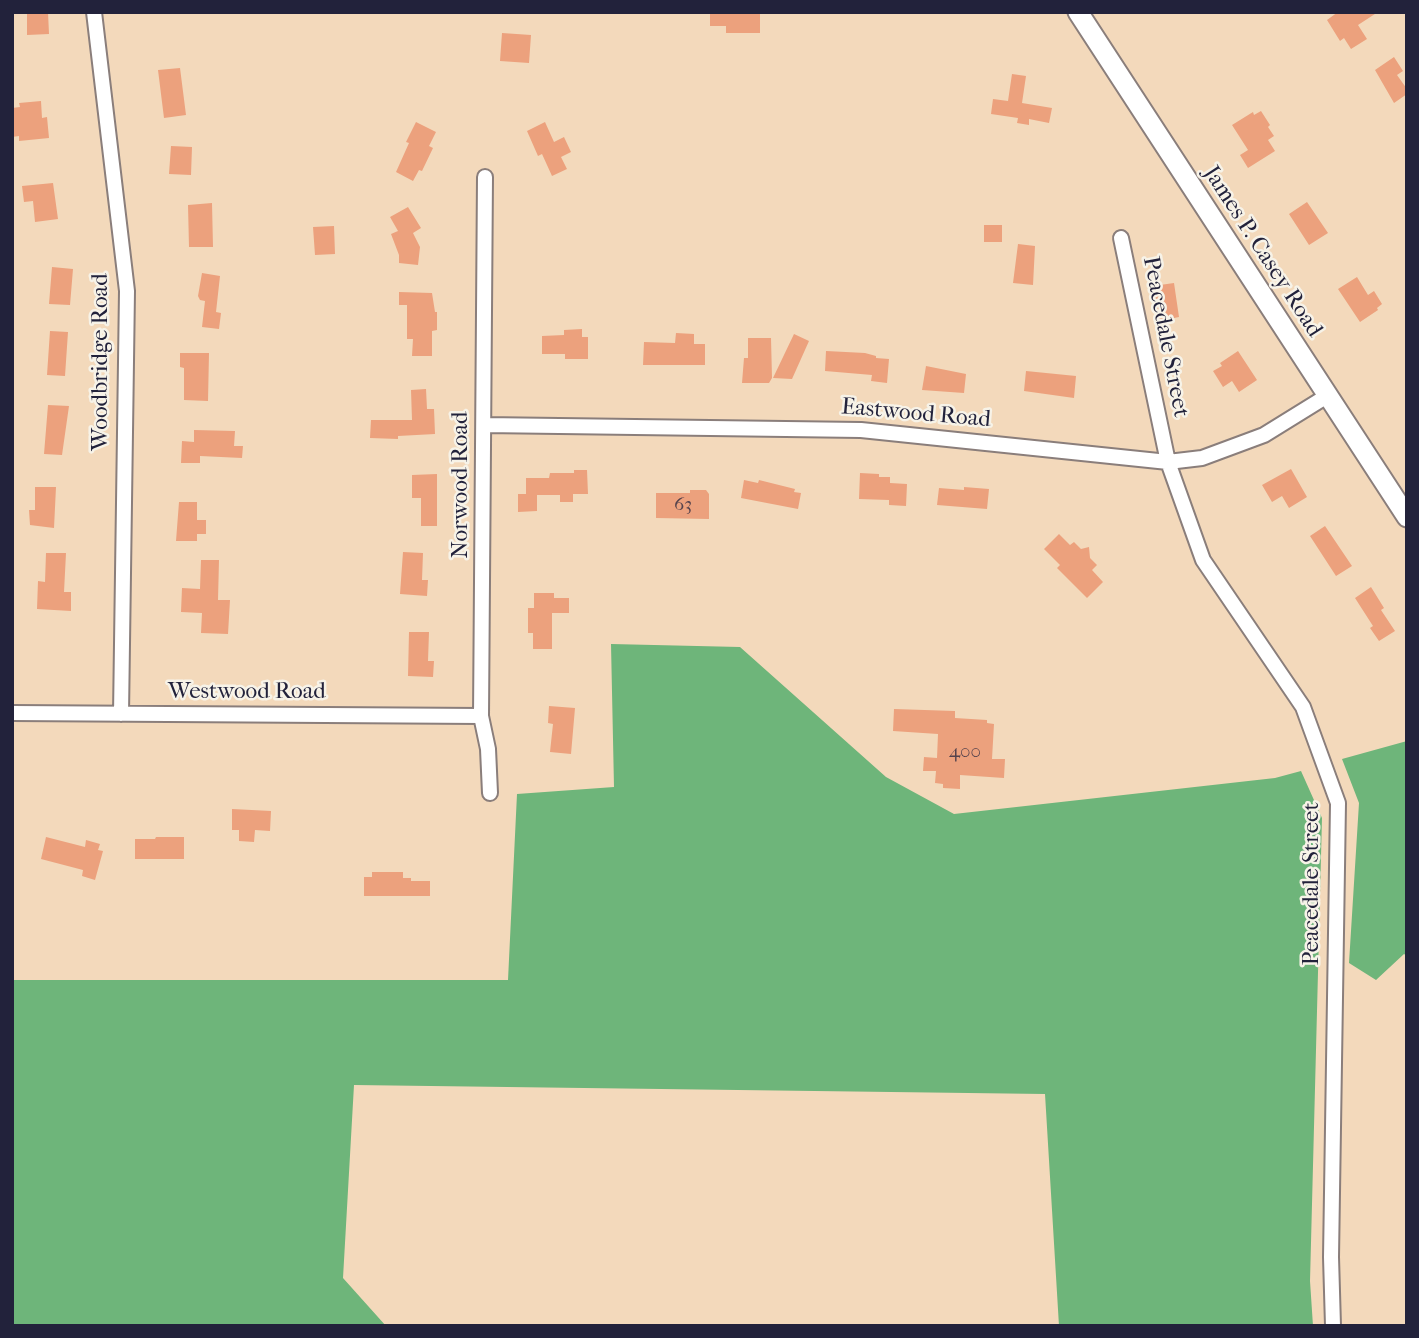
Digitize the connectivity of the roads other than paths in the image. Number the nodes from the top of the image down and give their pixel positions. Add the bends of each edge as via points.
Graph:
1 (93, 12) edge
2 (1078, 12) edge
3 (485, 177) dead end
4 (1121, 238) dead end
5 (1327, 396) junction
6 (484, 425) junction
7 (1168, 462) junction
8 (1407, 517) edge
9 (12, 713) edge
10 (121, 714) junction
11 (481, 716) junction
12 (490, 793) dead end
13 (1333, 1326) edge

1 - 10 street, Woodbridge Road via 127,290
2 - 5 main road, James P. Casey Road
3 - 6 street, Norwood Road
4 - 7 street, Peacedale Street
5 - 7 street, Eastwood Road via 1264,435 1202,458
5 - 8 main road, James P. Casey Road
6 - 7 street, Eastwood Road via 861,430
6 - 11 street, Norwood Road
7 - 13 street, Peacedale Street via 1203,560 1303,707 1338,803
9 - 10 street, Westwood Road
10 - 11 street, Westwood Road
11 - 12 street, Norwood Road

